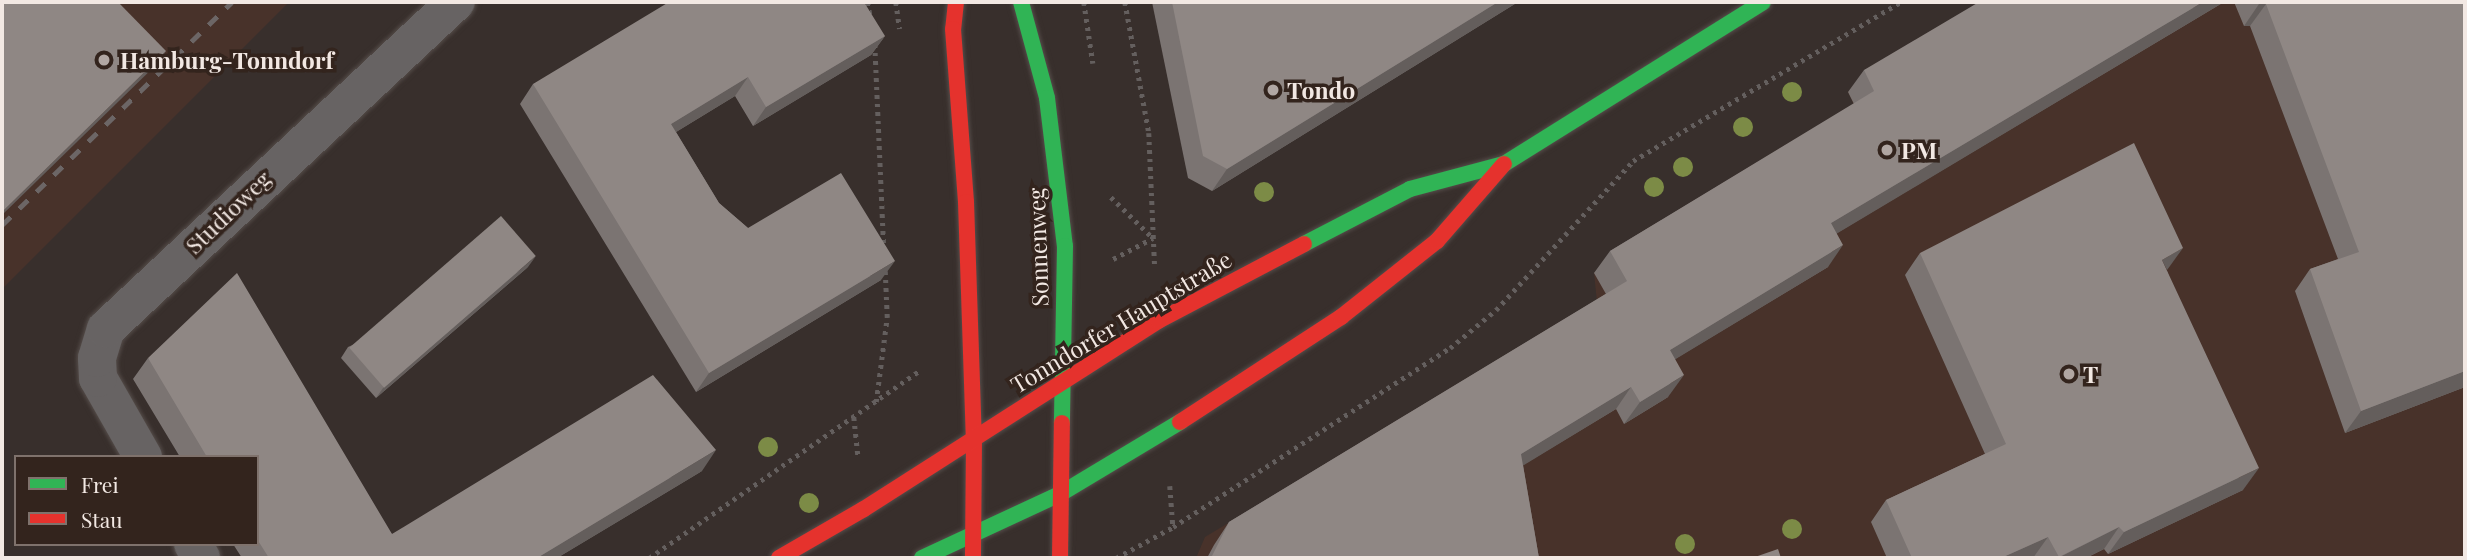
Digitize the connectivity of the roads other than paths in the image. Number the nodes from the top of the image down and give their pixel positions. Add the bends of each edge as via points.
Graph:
1 (456, 2) edge
2 (956, 2) edge
3 (1021, 2) edge
4 (1763, 2) edge
5 (1504, 164) junction
6 (1062, 379) junction
7 (974, 439) junction
8 (142, 455) edge
9 (1060, 494) junction
10 (972, 537) junction
11 (779, 558) edge
12 (922, 558) edge
13 (973, 558) edge
14 (1059, 558) edge

1 - 8 street, Studioweg via 106,329 97,358 99,378
2 - 7 main road via 953,29 966,202
3 - 6 main road, Sonnenweg via 1046,98 1057,168 1065,246
4 - 5 main road, Tonndorfer Hauptstraße
5 - 6 main road, Tonndorfer Hauptstraße via 1410,189 1222,286
5 - 9 main road, Tonndorfer Hauptstraße via 1437,241 1341,317 1167,432
6 - 7 main road, Tonndorfer Hauptstraße
6 - 9 main road, Sonnenweg
7 - 10 main road
7 - 11 main road, Tonndorfer Hauptstraße
9 - 10 main road, Tonndorfer Hauptstraße
9 - 14 main road, Sonnenweg
10 - 12 main road, Tonndorfer Hauptstraße
10 - 13 main road

